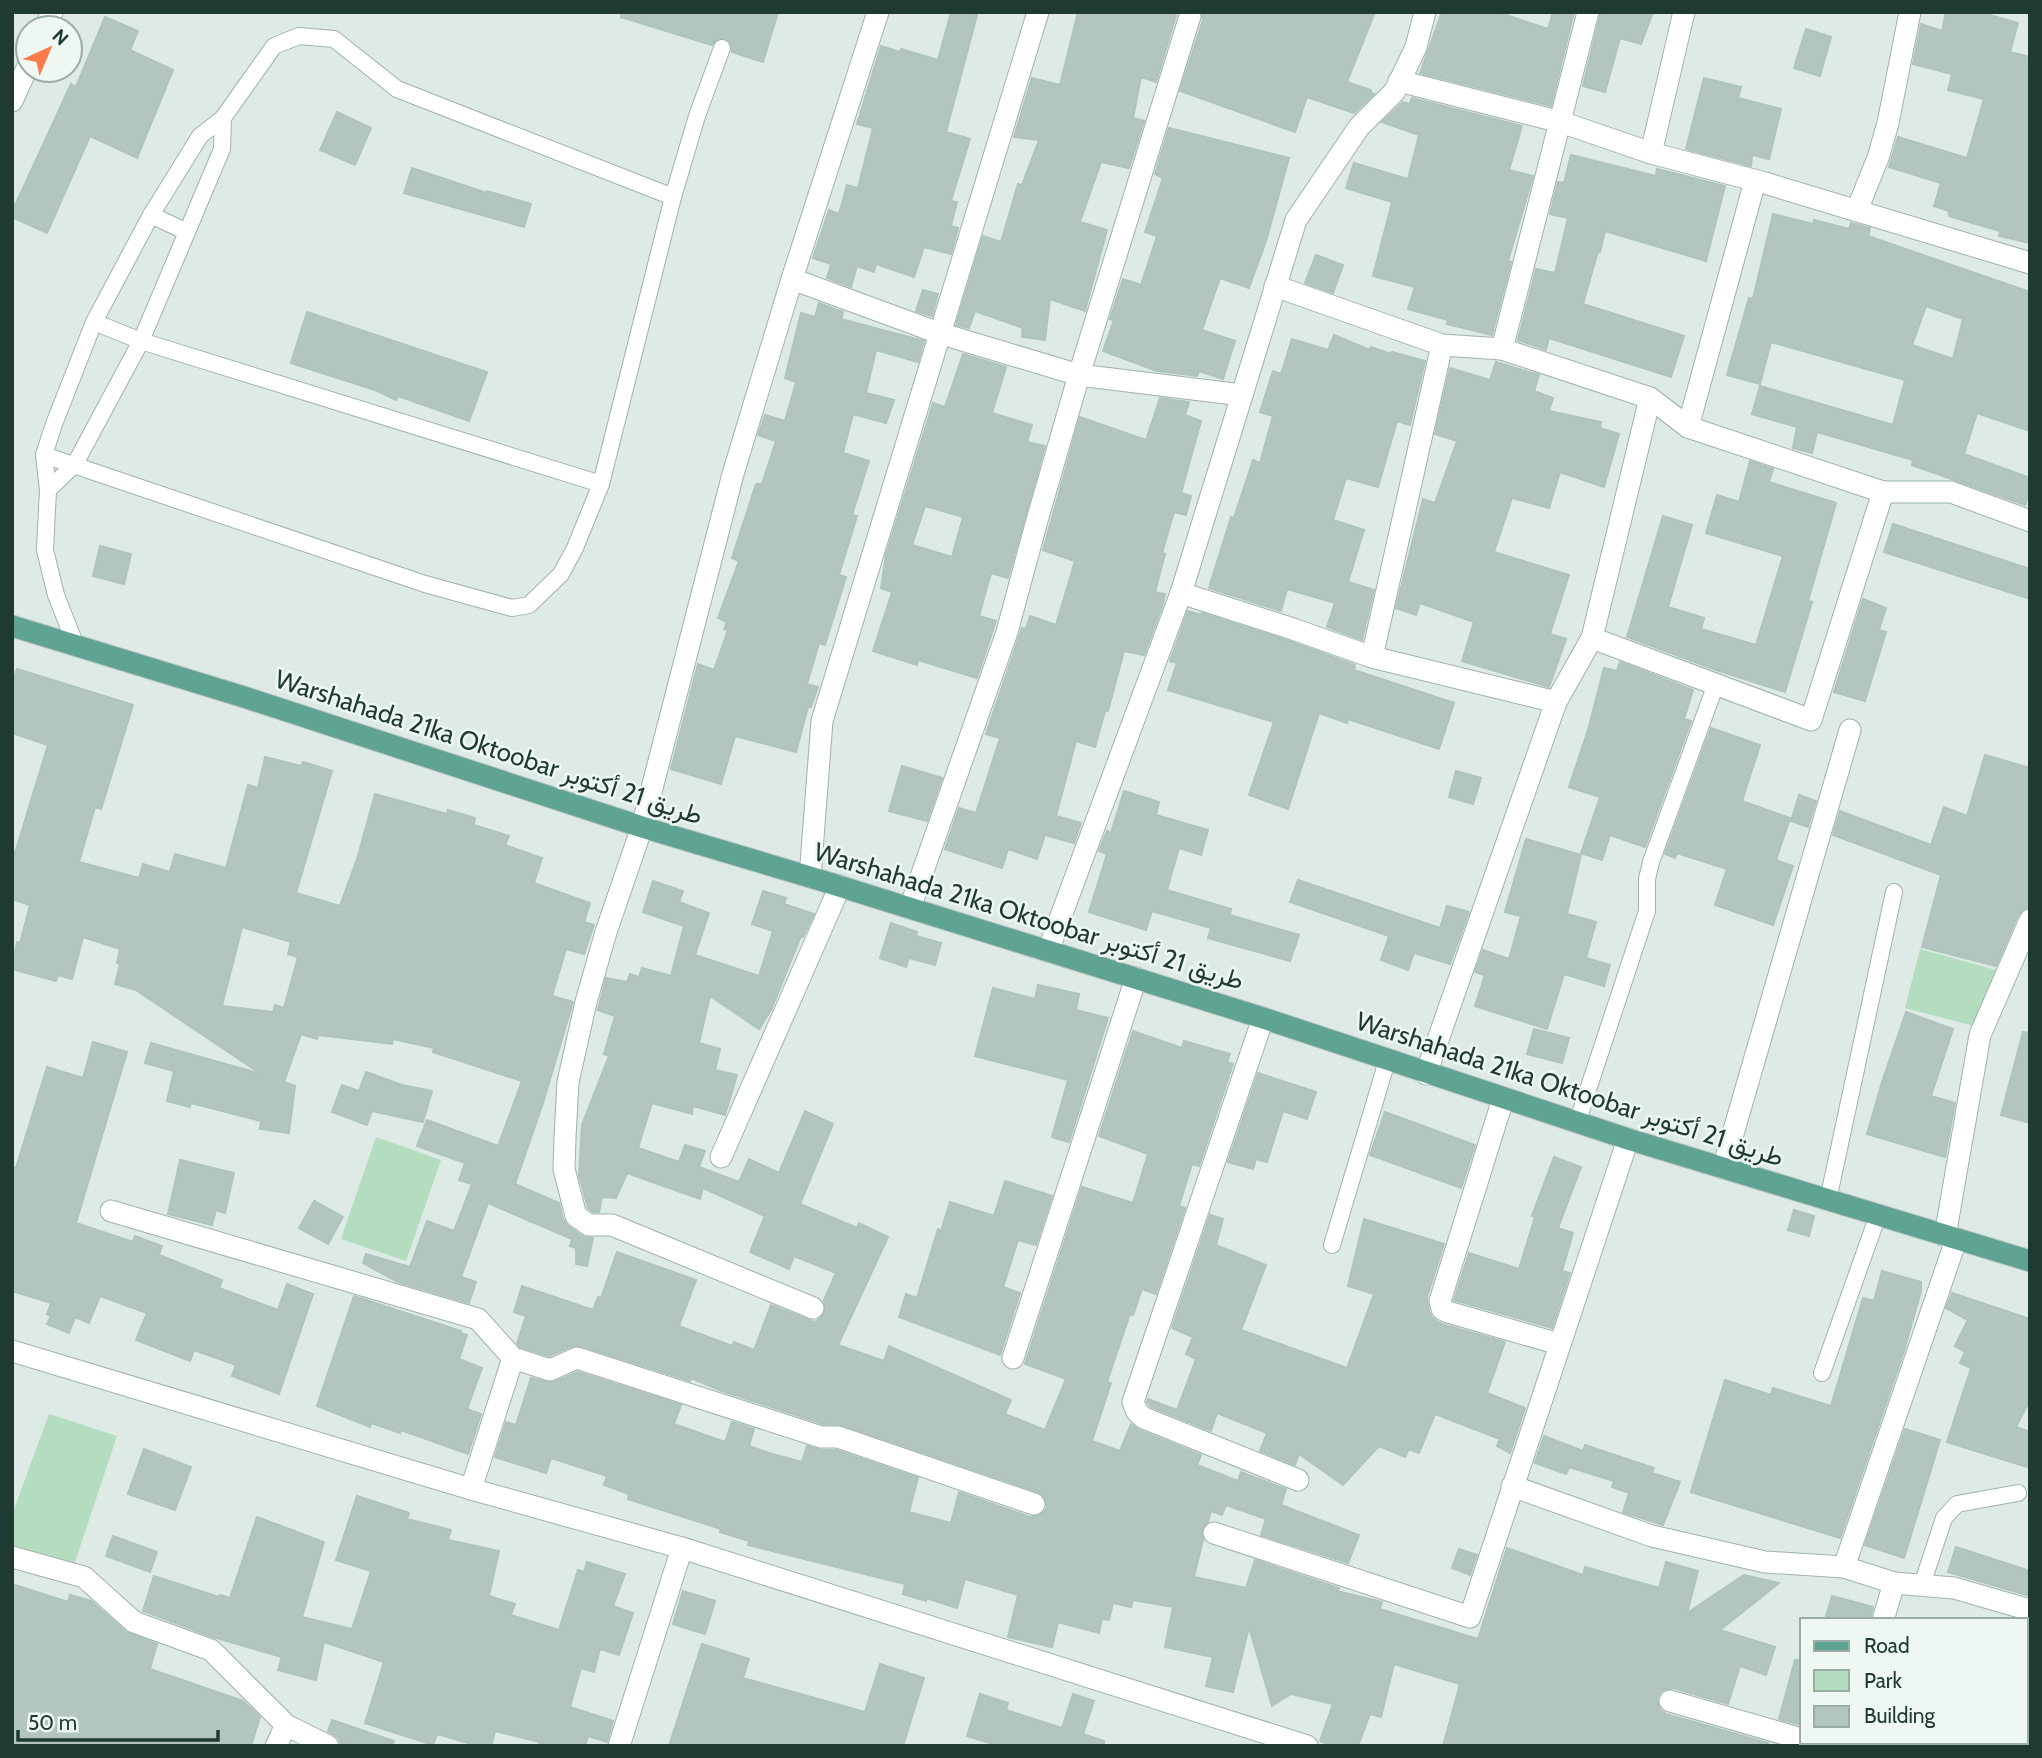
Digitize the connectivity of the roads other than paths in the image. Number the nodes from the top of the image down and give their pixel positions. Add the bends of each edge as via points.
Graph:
1 (878, 12) edge
2 (1038, 12) edge
3 (1425, 12) edge
4 (1588, 12) edge
5 (1684, 12) edge
6 (1910, 12) edge
7 (1190, 16) dead end
8 (722, 48) dead end
9 (1399, 81) junction
10 (20, 84) edge
11 (12, 101) edge
12 (223, 118) junction
13 (1561, 122) junction
14 (1651, 153) junction
15 (1755, 181) junction
16 (673, 197) junction
17 (1857, 210) junction
18 (151, 215) junction
19 (187, 232) junction
20 (2030, 263) edge
21 (792, 279) junction
22 (1275, 286) junction
23 (94, 322) junction
24 (939, 333) junction
25 (141, 341) junction
26 (1443, 345) junction
27 (1502, 349) junction
28 (1079, 374) junction
29 (1242, 395) junction
30 (1650, 398) junction
31 (1688, 427) junction
32 (44, 455) junction
33 (75, 464) junction
34 (601, 484) junction
35 (48, 490) junction
36 (1883, 492) junction
37 (2030, 521) edge
38 (1181, 593) junction
39 (12, 626) edge
40 (1592, 638) junction
41 (76, 646) junction
42 (1373, 657) junction
43 (1716, 684) junction
44 (1556, 702) junction
45 (1850, 730) dead end
46 (642, 827) junction
47 (810, 877) junction
48 (840, 886) junction
49 (1894, 891) dead end
50 (910, 908) junction
51 (2030, 920) edge
52 (1048, 951) junction
53 (1136, 978) junction
54 (1263, 1018) junction
55 (1387, 1061) junction
56 (1426, 1074) junction
57 (1503, 1099) junction
58 (1577, 1123) junction
59 (1628, 1139) junction
60 (720, 1157) dead end
61 (1723, 1168) junction
62 (1828, 1200) junction
63 (111, 1211) dead end
64 (1878, 1215) junction
65 (1951, 1238) junction
66 (1332, 1245) dead end
67 (2030, 1261) edge
68 (813, 1308) dead end
69 (1559, 1344) junction
70 (12, 1351) edge
71 (513, 1358) junction
72 (1013, 1358) dead end
73 (1822, 1373) dead end
74 (1298, 1480) dead end
75 (1512, 1486) junction
76 (471, 1489) junction
77 (2018, 1493) dead end
78 (1034, 1504) dead end
79 (1214, 1533) dead end
80 (682, 1548) junction
81 (12, 1557) edge
82 (1844, 1567) junction
83 (1894, 1583) junction
84 (1922, 1585) junction
85 (2030, 1610) edge
86 (1884, 1618) edge
87 (1670, 1700) dead end
88 (286, 1725) junction
89 (1800, 1738) edge
90 (276, 1746) edge
91 (328, 1746) edge
92 (619, 1746) edge
93 (1307, 1746) edge

1 - 21 street
2 - 24 street
3 - 9 street via 1416,47
4 - 13 street
5 - 14 street
6 - 17 street via 1888,123
7 - 28 street
8 - 16 lane
9 - 13 street
9 - 22 street via 1395,91 1359,127 1297,220
10 - 11 street
12 - 16 lane via 274,46 299,36 334,39 397,89
12 - 18 lane via 200,136
12 - 19 lane via 222,149
13 - 14 street
13 - 27 street
14 - 15 street
15 - 17 street
15 - 31 street
16 - 34 lane
17 - 20 street
18 - 19 lane
18 - 23 lane
19 - 25 lane
21 - 24 street
21 - 46 street via 733,474
22 - 26 street
22 - 29 street
23 - 25 lane
23 - 32 lane
24 - 28 street
24 - 47 street via 822,722
25 - 33 lane
25 - 34 lane
26 - 27 street
26 - 42 street
27 - 30 street
28 - 29 street
28 - 50 street via 1007,632
29 - 38 street
30 - 31 street
30 - 40 street
31 - 36 street
32 - 33 lane
32 - 35 lane
33 - 34 lane via 425,584 512,608 529,605 561,574
33 - 35 lane
35 - 41 lane via 45,550
36 - 37 street via 1951,492
36 - 43 street via 1811,720
38 - 42 street
38 - 52 street
39 - 41 main road, Warshahada 21ka Oktoobar طريق 21 أكتوبر
40 - 43 street
40 - 44 street
41 - 46 main road, Warshahada 21ka Oktoobar طريق 21 أكتوبر
42 - 44 street
43 - 58 lane via 1651,862 1647,911
44 - 56 street
45 - 61 street
46 - 47 main road, Warshahada 21ka Oktoobar طريق 21 أكتوبر
46 - 68 street via 606,932 568,1082 564,1169 576,1216 589,1224 612,1226
47 - 48 main road, Warshahada 21ka Oktoobar طريق 21 أكتوبر
48 - 50 main road, Warshahada 21ka Oktoobar طريق 21 أكتوبر
48 - 60 street
49 - 62 lane
50 - 52 main road, Warshahada 21ka Oktoobar طريق 21 أكتوبر
51 - 65 street via 1980,1035
52 - 53 main road, Warshahada 21ka Oktoobar طريق 21 أكتوبر
53 - 54 main road, Warshahada 21ka Oktoobar طريق 21 أكتوبر
53 - 72 street
54 - 55 main road, Warshahada 21ka Oktoobar طريق 21 أكتوبر
54 - 74 street via 1133,1402 1144,1418
55 - 56 main road, Warshahada 21ka Oktoobar طريق 21 أكتوبر
55 - 66 lane
56 - 57 main road, Warshahada 21ka Oktoobar طريق 21 أكتوبر
57 - 58 main road, Warshahada 21ka Oktoobar طريق 21 أكتوبر
57 - 69 street via 1440,1301 1448,1312
58 - 59 main road, Warshahada 21ka Oktoobar طريق 21 أكتوبر
59 - 61 main road, Warshahada 21ka Oktoobar طريق 21 أكتوبر
59 - 69 street
61 - 62 main road, Warshahada 21ka Oktoobar طريق 21 أكتوبر
62 - 64 main road, Warshahada 21ka Oktoobar طريق 21 أكتوبر
63 - 71 street via 478,1319
64 - 65 main road, Warshahada 21ka Oktoobar طريق 21 أكتوبر
64 - 73 lane
65 - 67 main road, Warshahada 21ka Oktoobar طريق 21 أكتوبر
65 - 82 street
69 - 75 street
70 - 76 street
71 - 76 street
71 - 78 street via 550,1370 577,1358 821,1437 838,1437
75 - 79 street via 1470,1617
75 - 82 street via 1652,1536 1765,1562
76 - 80 street
77 - 84 lane via 1956,1504 1944,1518
80 - 92 street
80 - 93 street
81 - 88 street via 85,1577 134,1622 211,1650
82 - 83 street
83 - 84 street
83 - 86 street
84 - 85 street via 1954,1588
87 - 89 street
88 - 90 street
88 - 91 street

